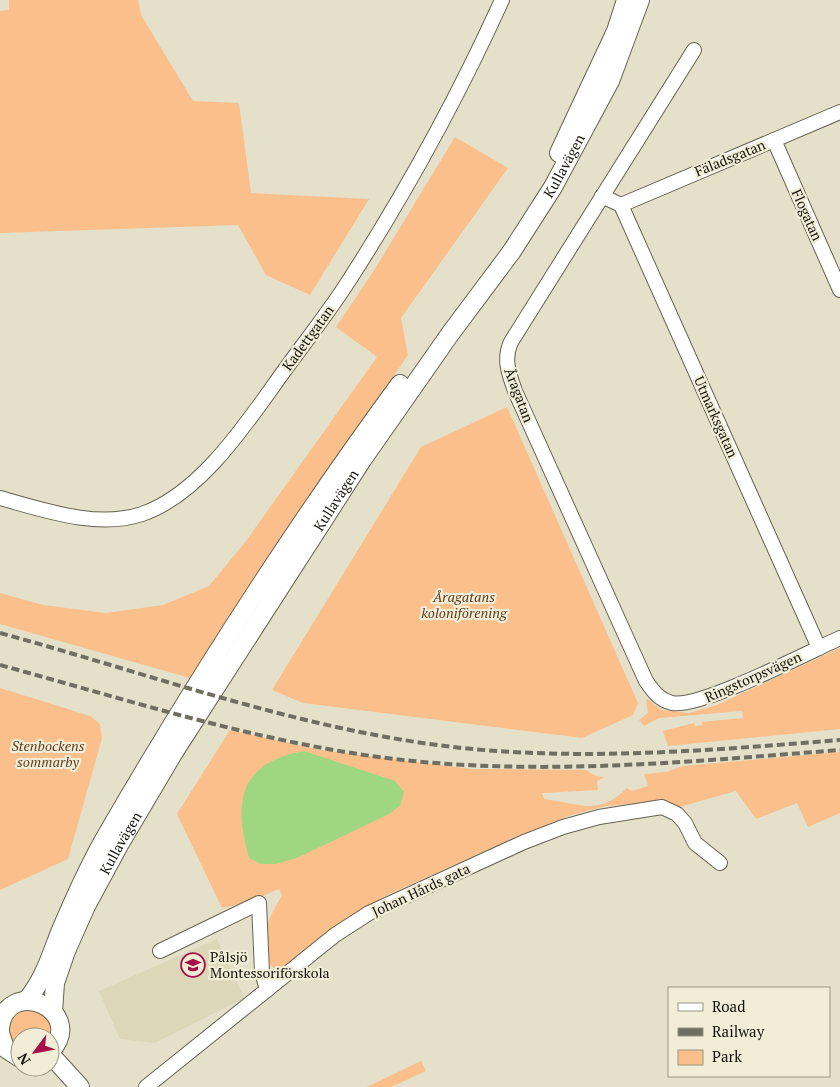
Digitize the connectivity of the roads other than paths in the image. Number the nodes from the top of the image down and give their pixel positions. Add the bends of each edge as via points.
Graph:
1 (502, 0) edge
2 (626, 0) edge
3 (640, 0) edge
4 (694, 50) dead end
5 (840, 112) edge
6 (774, 140) junction
7 (602, 196) junction
8 (621, 205) junction
9 (839, 287) edge
10 (0, 498) edge
11 (840, 638) edge
12 (819, 648) junction
13 (665, 701) joint
14 (720, 862) dead end
15 (160, 951) dead end
16 (267, 990) junction
17 (26, 1001) junction
18 (53, 1012) junction
19 (2, 1017) edge
20 (58, 1027) edge
21 (0, 1033) edge
22 (10, 1056) edge
23 (60, 1064) edge
24 (80, 1087) edge
25 (146, 1087) edge

1 - 10 street, Kadettgatan via 463,83 406,187 347,283 257,408 191,486 156,509 116,519 76,517
2 - 17 street, Kullavägen via 616,31 550,169 493,258 316,504 160,744 107,834 73,903 43,978
3 - 18 street, Kullavägen via 610,81 553,187 512,251 352,475 174,752 119,845 66,951 55,983
4 - 7 street, Åragatan
5 - 6 street, Fäladsgatan
6 - 8 street, Fäladsgatan
6 - 9 street, Flogatan
7 - 8 street
7 - 13 street, Åragatan via 511,342 506,358 515,390 646,681
8 - 12 street, Utmarksgatan
11 - 12 street, Ringstorpsvägen
12 - 13 street, Ringstorpsvägen via 704,699 679,704
14 - 16 street, Johan Hårds gata via 695,844 677,814 662,807 563,827 369,914 335,935
15 - 16 street via 259,903 262,972
16 - 25 street, Johan Hårds gata
17 - 18 street via 41,1003
17 - 19 street, Kullavägen via 10,1007
18 - 20 street, Kullavägen
21 - 22 street
23 - 24 street

